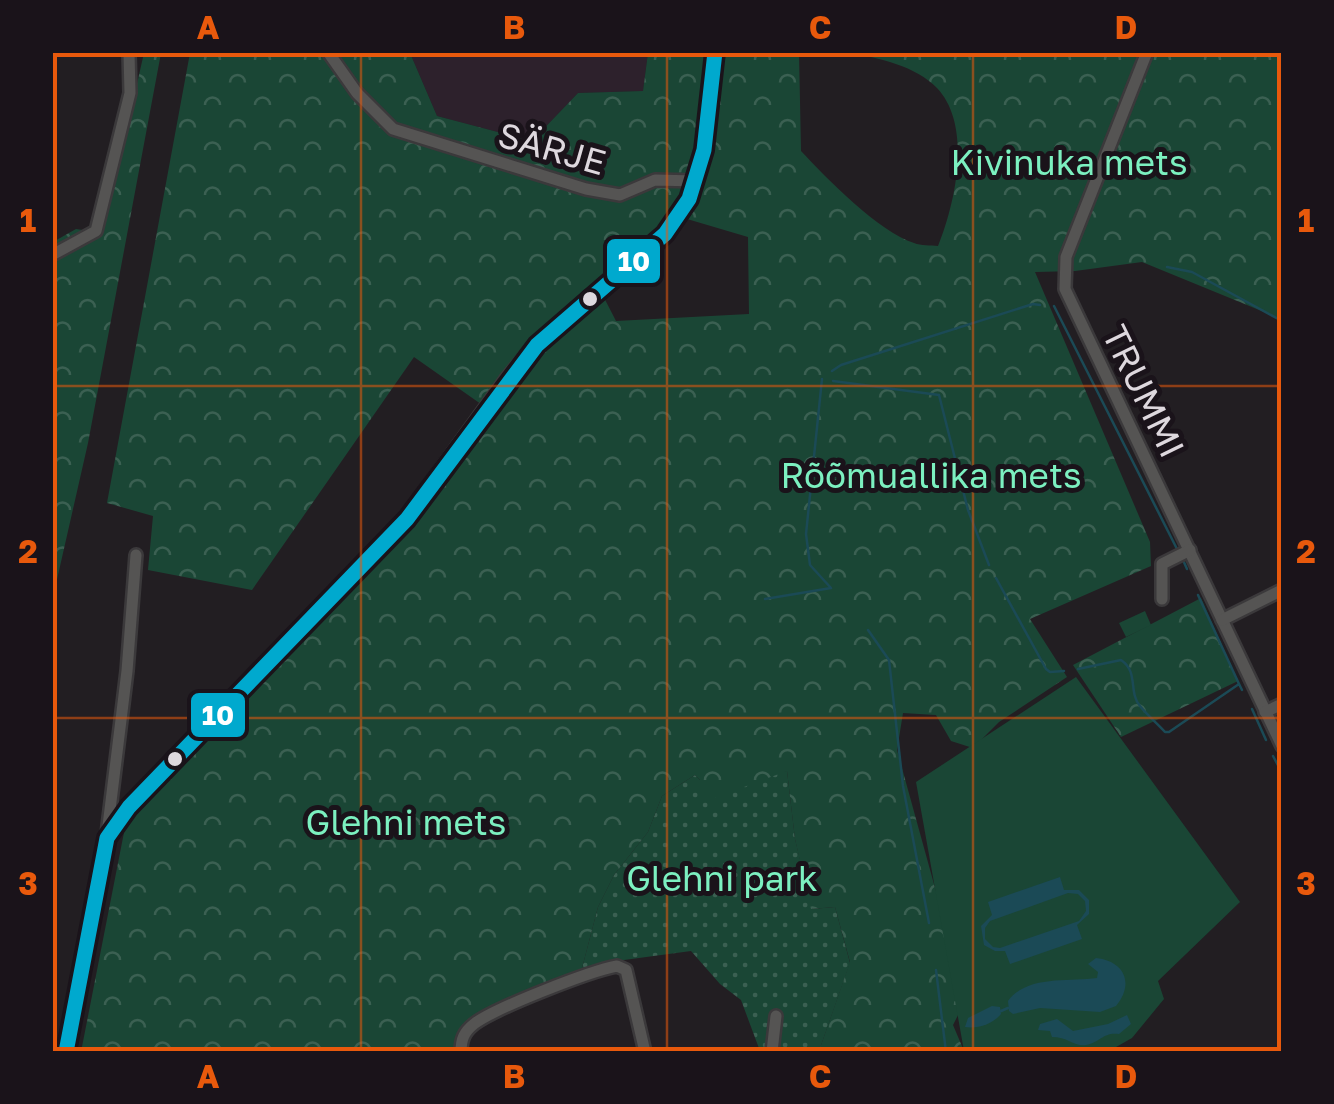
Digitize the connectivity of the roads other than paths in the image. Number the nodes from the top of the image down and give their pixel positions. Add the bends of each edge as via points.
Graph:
1 (328, 52) edge
2 (715, 52) edge
3 (1147, 52) edge
4 (133, 54) edge
5 (696, 180) junction
6 (52, 255) edge
7 (1190, 550) junction
8 (136, 554) dead end
9 (1282, 590) edge
10 (1162, 599) dead end
11 (1222, 620) junction
12 (1282, 704) edge
13 (1266, 712) junction
14 (1282, 746) edge
15 (107, 838) junction
16 (776, 1016) dead end
17 (66, 1052) edge
18 (460, 1052) edge
19 (645, 1052) edge
20 (772, 1052) edge

1 - 5 street, SÄRJE via 393,130 620,195 655,180
2 - 5 street
3 - 7 street, TRUMMI via 1066,257 1064,279
4 - 6 street via 130,94 96,231
5 - 15 street via 665,234 537,345 407,519
7 - 10 street via 1162,564
7 - 11 street, TRUMMI
8 - 15 street
9 - 11 street
11 - 13 street, TRUMMI
12 - 13 street
13 - 14 street, TRUMMI
15 - 17 street
16 - 20 street
18 - 19 street via 462,1036 476,1022 617,966 626,970

